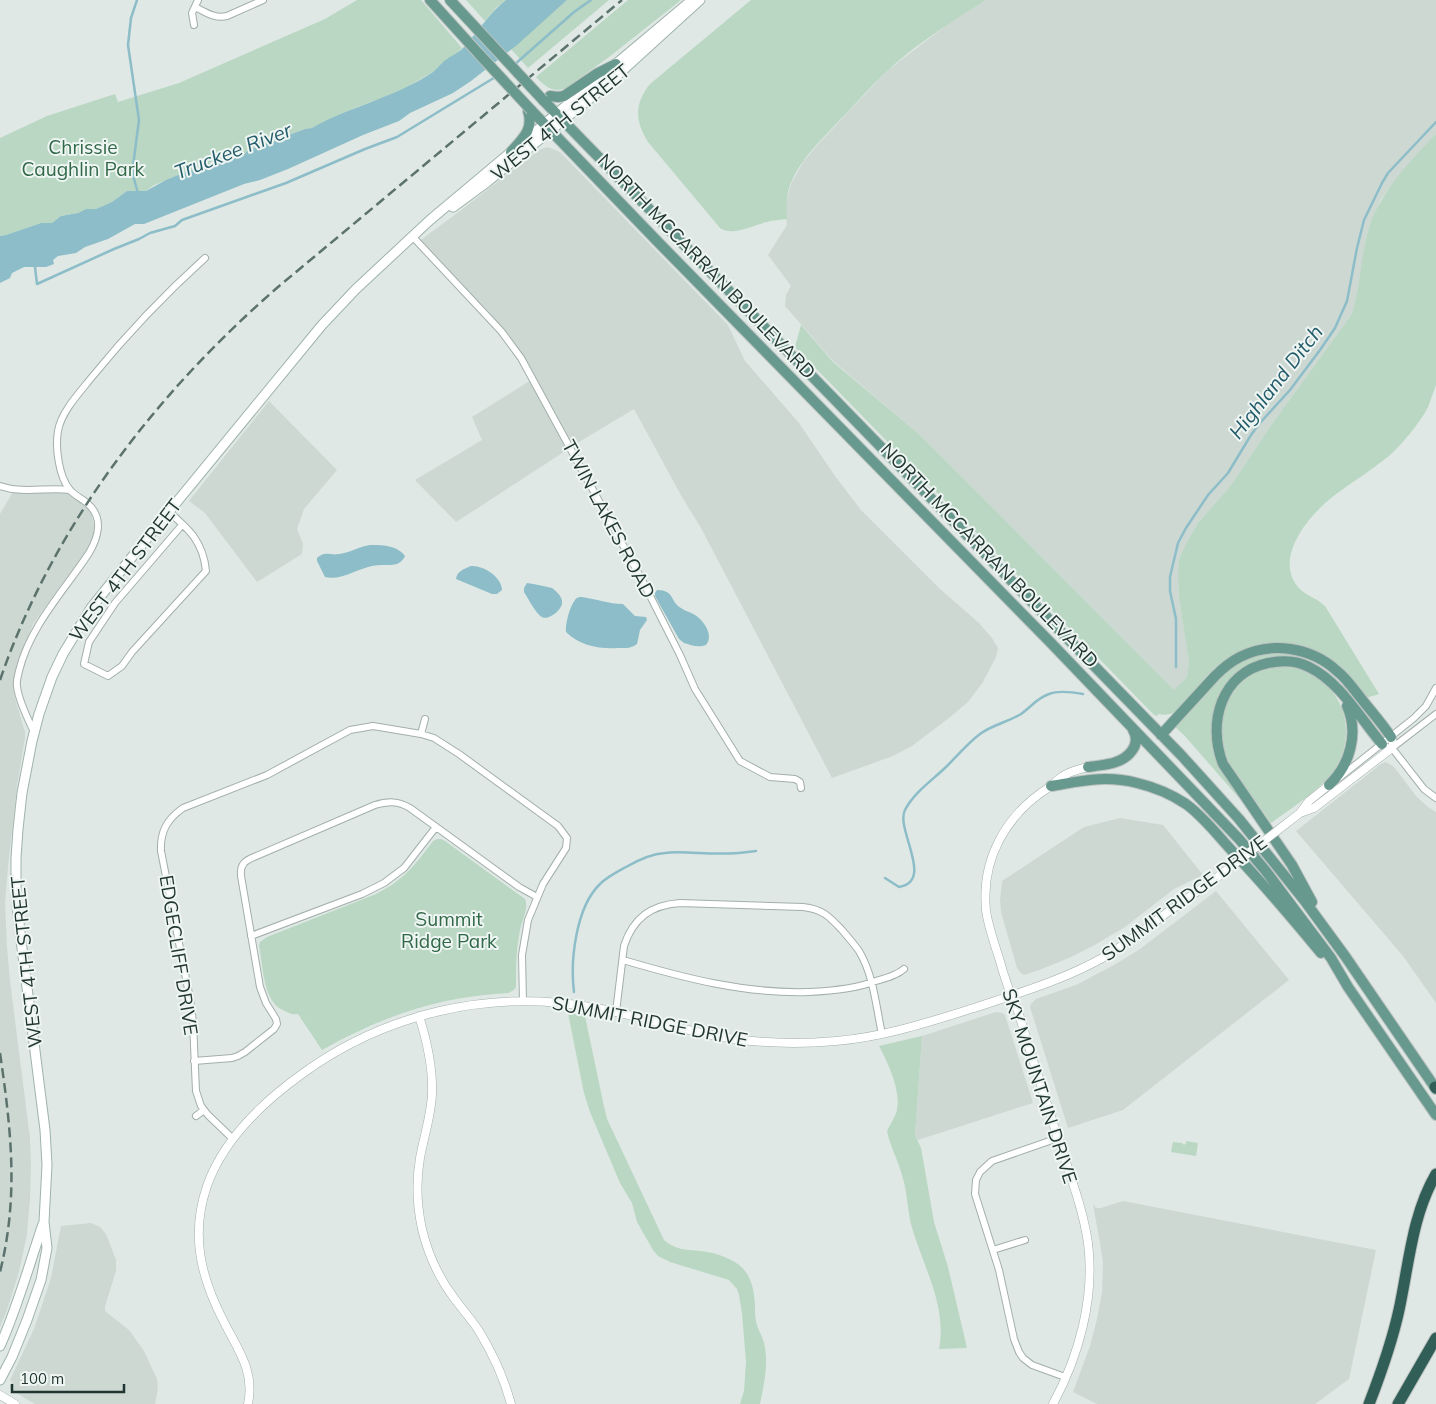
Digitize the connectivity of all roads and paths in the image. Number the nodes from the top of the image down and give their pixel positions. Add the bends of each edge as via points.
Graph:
1 (198, 0) edge
2 (263, 0) edge
3 (430, 0) edge
4 (450, 0) edge
5 (692, 0) edge
6 (700, 0) edge
7 (193, 10) junction
8 (194, 25) dead end
9 (616, 64) junction
10 (546, 98) junction
11 (530, 110) junction
12 (559, 118) junction
13 (547, 127) junction
14 (511, 152) junction
15 (412, 236) junction
16 (205, 258) dead end
17 (740, 301) junction
18 (729, 313) junction
19 (0, 486) edge
20 (70, 490) junction
21 (169, 512) junction
22 (182, 525) junction
23 (1336, 688) junction
24 (1436, 688) edge
25 (1436, 714) edge
26 (1123, 717) junction
27 (425, 719) dead end
28 (34, 732) junction
29 (421, 734) junction
30 (1161, 735) junction
31 (1391, 737) junction
32 (1382, 744) junction
33 (1392, 748) junction
34 (1088, 767) joint
35 (1329, 785) junction
36 (1051, 786) junction
37 (802, 788) dead end
38 (1436, 798) edge
39 (1300, 813) junction
40 (436, 827) junction
41 (537, 897) junction
42 (1326, 930) junction
43 (251, 936) junction
44 (622, 960) junction
45 (904, 969) dead end
46 (872, 983) junction
47 (1348, 987) junction
48 (1011, 996) junction
49 (523, 1001) junction
50 (616, 1012) junction
51 (420, 1016) junction
52 (882, 1034) junction
53 (194, 1061) junction
54 (1436, 1088) edge
55 (204, 1110) junction
56 (1436, 1115) edge
57 (196, 1116) dead end
58 (1058, 1138) junction
59 (233, 1139) junction
60 (1436, 1174) edge
61 (44, 1222) junction
62 (1025, 1240) dead end
63 (993, 1250) junction
64 (1436, 1338) edge
65 (0, 1346) edge
66 (1065, 1377) junction
67 (0, 1380) edge
68 (0, 1395) edge
69 (15, 1404) edge
70 (248, 1404) edge
71 (511, 1404) edge
72 (1054, 1404) edge
73 (1369, 1404) edge
74 (1398, 1404) edge

1 - 7 street
2 - 7 street via 222,18
3 - 11 main road, NORTH MCCARRAN BOULEVARD, bridge
4 - 10 main road, NORTH MCCARRAN BOULEVARD, bridge via 516,72
5 - 9 main road, WEST 4TH STREET
6 - 12 main road, WEST 4TH STREET via 630,64
7 - 8 street
9 - 10 main road via 564,96
9 - 12 main road, WEST 4TH STREET
10 - 12 main road, NORTH MCCARRAN BOULEVARD
11 - 13 main road, NORTH MCCARRAN BOULEVARD
11 - 14 main road via 527,132
12 - 13 main road, WEST 4TH STREET
12 - 17 main road, NORTH MCCARRAN BOULEVARD
13 - 14 main road, WEST 4TH STREET
13 - 15 main road, WEST 4TH STREET via 487,182
13 - 18 main road, NORTH MCCARRAN BOULEVARD
14 - 15 main road, WEST 4TH STREET
15 - 21 main road, WEST 4TH STREET via 322,325
15 - 37 street, TWIN LAKES ROAD via 501,331 527,367 642,580 695,689 740,761 770,777 795,779
16 - 20 street via 120,344 67,409 58,431 58,451 61,472
17 - 18 main road
17 - 30 main road, NORTH MCCARRAN BOULEVARD
18 - 26 main road, NORTH MCCARRAN BOULEVARD
19 - 20 street via 21,490
20 - 28 street via 94,511 98,531 89,553 41,621 21,665 16,684
21 - 22 street
21 - 28 main road, WEST 4TH STREET via 77,630 52,677
22 - 22 street via 115,603 89,642 84,664 108,676 122,666 206,571 194,537
23 - 32 main road
23 - 35 main road via 1350,711 1353,727 1344,766
23 - 42 main road via 1329,679 1302,664 1285,661 1262,664 1245,672 1230,687 1216,722 1223,764 1292,865
24 - 31 street, SUMMIT RIDGE DRIVE via 1426,706
25 - 33 street, SUMMIT RIDGE DRIVE
26 - 34 main road via 1134,732 1134,749 1114,763
26 - 47 main road, NORTH MCCARRAN BOULEVARD via 1244,845 1318,938
27 - 29 street
28 - 61 main road, WEST 4TH STREET via 19,812 16,895 45,1130
29 - 41 street via 434,738 459,754 558,826 567,838 566,848
29 - 53 street, EDGECLIFF DRIVE via 373,726 350,730 267,775 183,808 163,829 162,851 190,999
30 - 31 main road via 1226,666 1254,652 1280,648 1310,654 1337,670
30 - 42 main road, NORTH MCCARRAN BOULEVARD via 1239,819
31 - 32 street, SUMMIT RIDGE DRIVE
31 - 33 street
32 - 33 street
32 - 35 street, SUMMIT RIDGE DRIVE
33 - 38 street via 1424,789
33 - 39 street, SUMMIT RIDGE DRIVE via 1314,808
34 - 36 street, SKY MOUNTAIN DRIVE via 1065,774
35 - 39 street, SUMMIT RIDGE DRIVE
36 - 47 main road via 1086,780 1118,780 1147,785 1185,803 1280,903
36 - 48 street, SKY MOUNTAIN DRIVE via 1023,807 1006,828 987,877 988,921
39 - 48 street, SUMMIT RIDGE DRIVE, bridge via 1211,882 1108,955 1071,974
40 - 41 street via 518,887
40 - 43 street via 404,868 384,884
40 - 43 street via 402,803 385,802 254,857 241,866
41 - 49 street via 524,941
42 - 54 main road, NORTH MCCARRAN BOULEVARD
43 - 53 street via 262,994 277,1024 238,1056
44 - 46 street via 708,983 773,992 815,992
44 - 46 street via 624,946 633,927 648,911 659,906 680,903 803,907 819,910 833,920 858,950
44 - 50 street
45 - 46 street
46 - 52 street
47 - 56 main road, NORTH MCCARRAN BOULEVARD
48 - 52 street, SUMMIT RIDGE DRIVE
48 - 58 street, SKY MOUNTAIN DRIVE
49 - 50 street, SUMMIT RIDGE DRIVE via 580,1005
49 - 51 street, SUMMIT RIDGE DRIVE via 467,1005
50 - 52 street, SUMMIT RIDGE DRIVE via 705,1034 751,1041 840,1041
51 - 59 street, SUMMIT RIDGE DRIVE via 382,1029 325,1058 277,1094
51 - 71 street via 430,1056 432,1085 418,1180 422,1228 440,1275 486,1343 501,1373
53 - 55 street, EDGECLIFF DRIVE via 196,1091
55 - 57 street
55 - 59 street, EDGECLIFF DRIVE
58 - 63 street via 992,1160 982,1169 976,1180 975,1194
58 - 66 street, SKY MOUNTAIN DRIVE via 1083,1219 1089,1262 1084,1321
59 - 70 street, SUMMIT RIDGE DRIVE via 212,1172 203,1198 199,1251 209,1291 246,1365 250,1385
60 - 73 highway via 1421,1206 1390,1346
61 - 65 main road, WEST 4TH STREET
61 - 67 main road, WEST 4TH STREET via 47,1248 41,1280
62 - 63 street
63 - 66 street via 1019,1352 1032,1365
64 - 74 highway
66 - 72 street, SKY MOUNTAIN DRIVE
68 - 69 street

